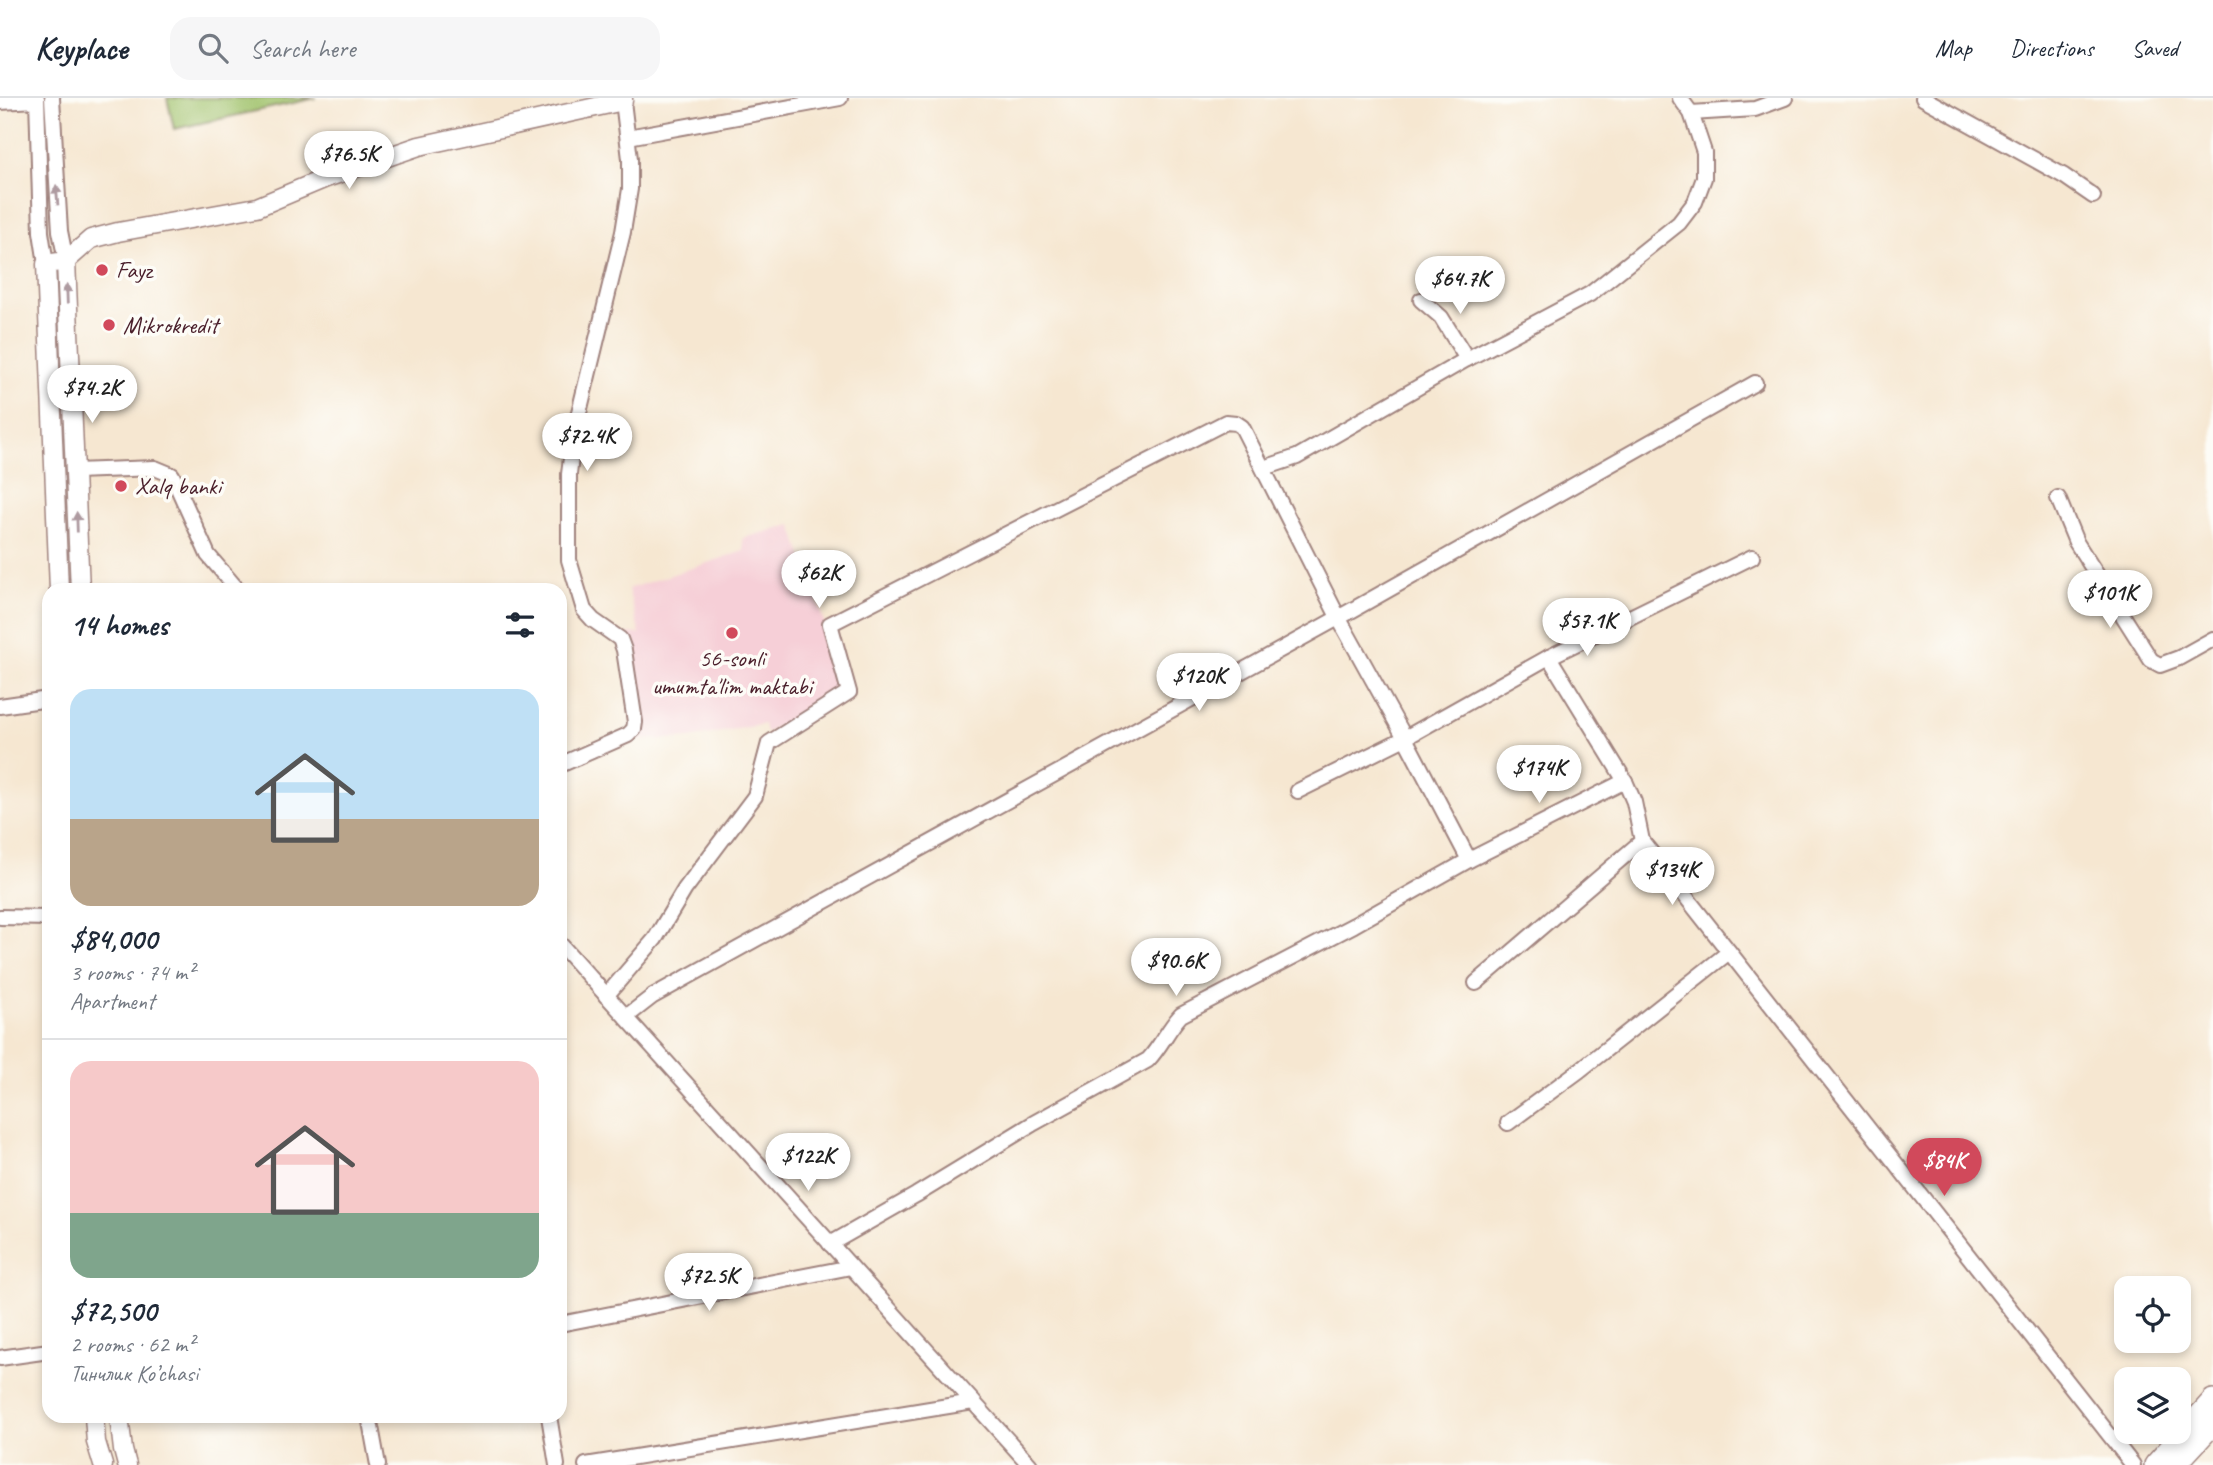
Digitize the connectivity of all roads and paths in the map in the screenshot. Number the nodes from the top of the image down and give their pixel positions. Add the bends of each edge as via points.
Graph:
1 (840, 98) edge
2 (1680, 98) edge
3 (1785, 98) edge
4 (1923, 98) edge
5 (42, 99) edge
6 (623, 100) edge
7 (0, 102) edge
8 (1691, 113) junction
9 (628, 137) junction
10 (47, 161) junction
11 (2093, 196) dead end
12 (66, 261) junction
13 (46, 264) junction
14 (1421, 300) dead end
15 (1467, 359) junction
16 (1755, 383) dead end
17 (1264, 468) junction
18 (75, 471) junction
19 (2058, 498) dead end
20 (1752, 557) dead end
21 (59, 583) edge
22 (80, 583) edge
23 (232, 583) edge
24 (1338, 617) junction
25 (2213, 639) edge
26 (1549, 657) junction
27 (42, 700) edge
28 (0, 706) edge
29 (1405, 738) junction
30 (567, 762) edge
31 (1625, 781) junction
32 (1298, 791) dead end
33 (1642, 841) junction
34 (1469, 860) junction
35 (0, 917) edge
36 (42, 918) edge
37 (567, 952) edge
38 (1729, 952) junction
39 (1476, 983) dead end
40 (606, 996) junction
41 (626, 1017) junction
42 (1508, 1123) dead end
43 (830, 1244) junction
44 (851, 1267) junction
45 (567, 1323) edge
46 (42, 1352) edge
47 (0, 1358) edge
48 (2213, 1400) edge
49 (973, 1402) junction
50 (95, 1423) edge
51 (120, 1423) edge
52 (370, 1423) edge
53 (550, 1423) edge
54 (2213, 1424) edge
55 (103, 1465) edge
56 (127, 1465) edge
57 (379, 1465) edge
58 (557, 1465) edge
59 (586, 1465) edge
60 (1030, 1465) edge
61 (2133, 1465) edge
62 (2155, 1465) edge
63 (2175, 1465) edge

1 - 9 street
2 - 8 street
3 - 8 street via 1755,109
4 - 11 street via 2022,151
5 - 7 street
5 - 10 street
6 - 9 street
6 - 12 main road via 419,146 257,207 91,239
8 - 15 street via 1704,152 1704,178 1695,202 1679,223 1590,294
9 - 30 street via 630,189 624,232 569,474 569,560 584,610 620,639 635,722 628,735
12 -> 10 street
10 - 13 street via 41,232
12 - 13 main road
18 -> 12 main road
13 - 21 main road
14 - 15 street via 1441,317
15 - 17 street via 1297,457
16 - 24 street
17 - 24 street
17 - 40 street via 1242,427 1226,422 830,624 849,692 769,743 755,796 685,889 655,939
22 -> 18 main road
18 - 23 street via 155,468 172,475 208,555
19 - 25 street via 2076,542 2151,660 2160,665
20 - 26 street
24 - 29 street
24 - 41 street via 653,996
26 - 29 street
26 - 31 street
27 - 28 street
29 - 32 street
29 - 34 street
31 - 33 street
31 - 34 street
33 - 38 street
33 - 39 street
34 - 43 street via 1181,1015 1148,1060
35 - 36 street
37 - 40 street
38 - 42 street
38 - 61 street
40 - 41 street
41 - 43 street
43 - 44 street
44 - 45 street
44 - 49 street
46 - 47 street
48 - 62 highway
49 - 59 street
49 - 60 street
50 - 55 main road
51 - 56 main road
52 - 57 street
53 - 58 street
54 - 63 highway

